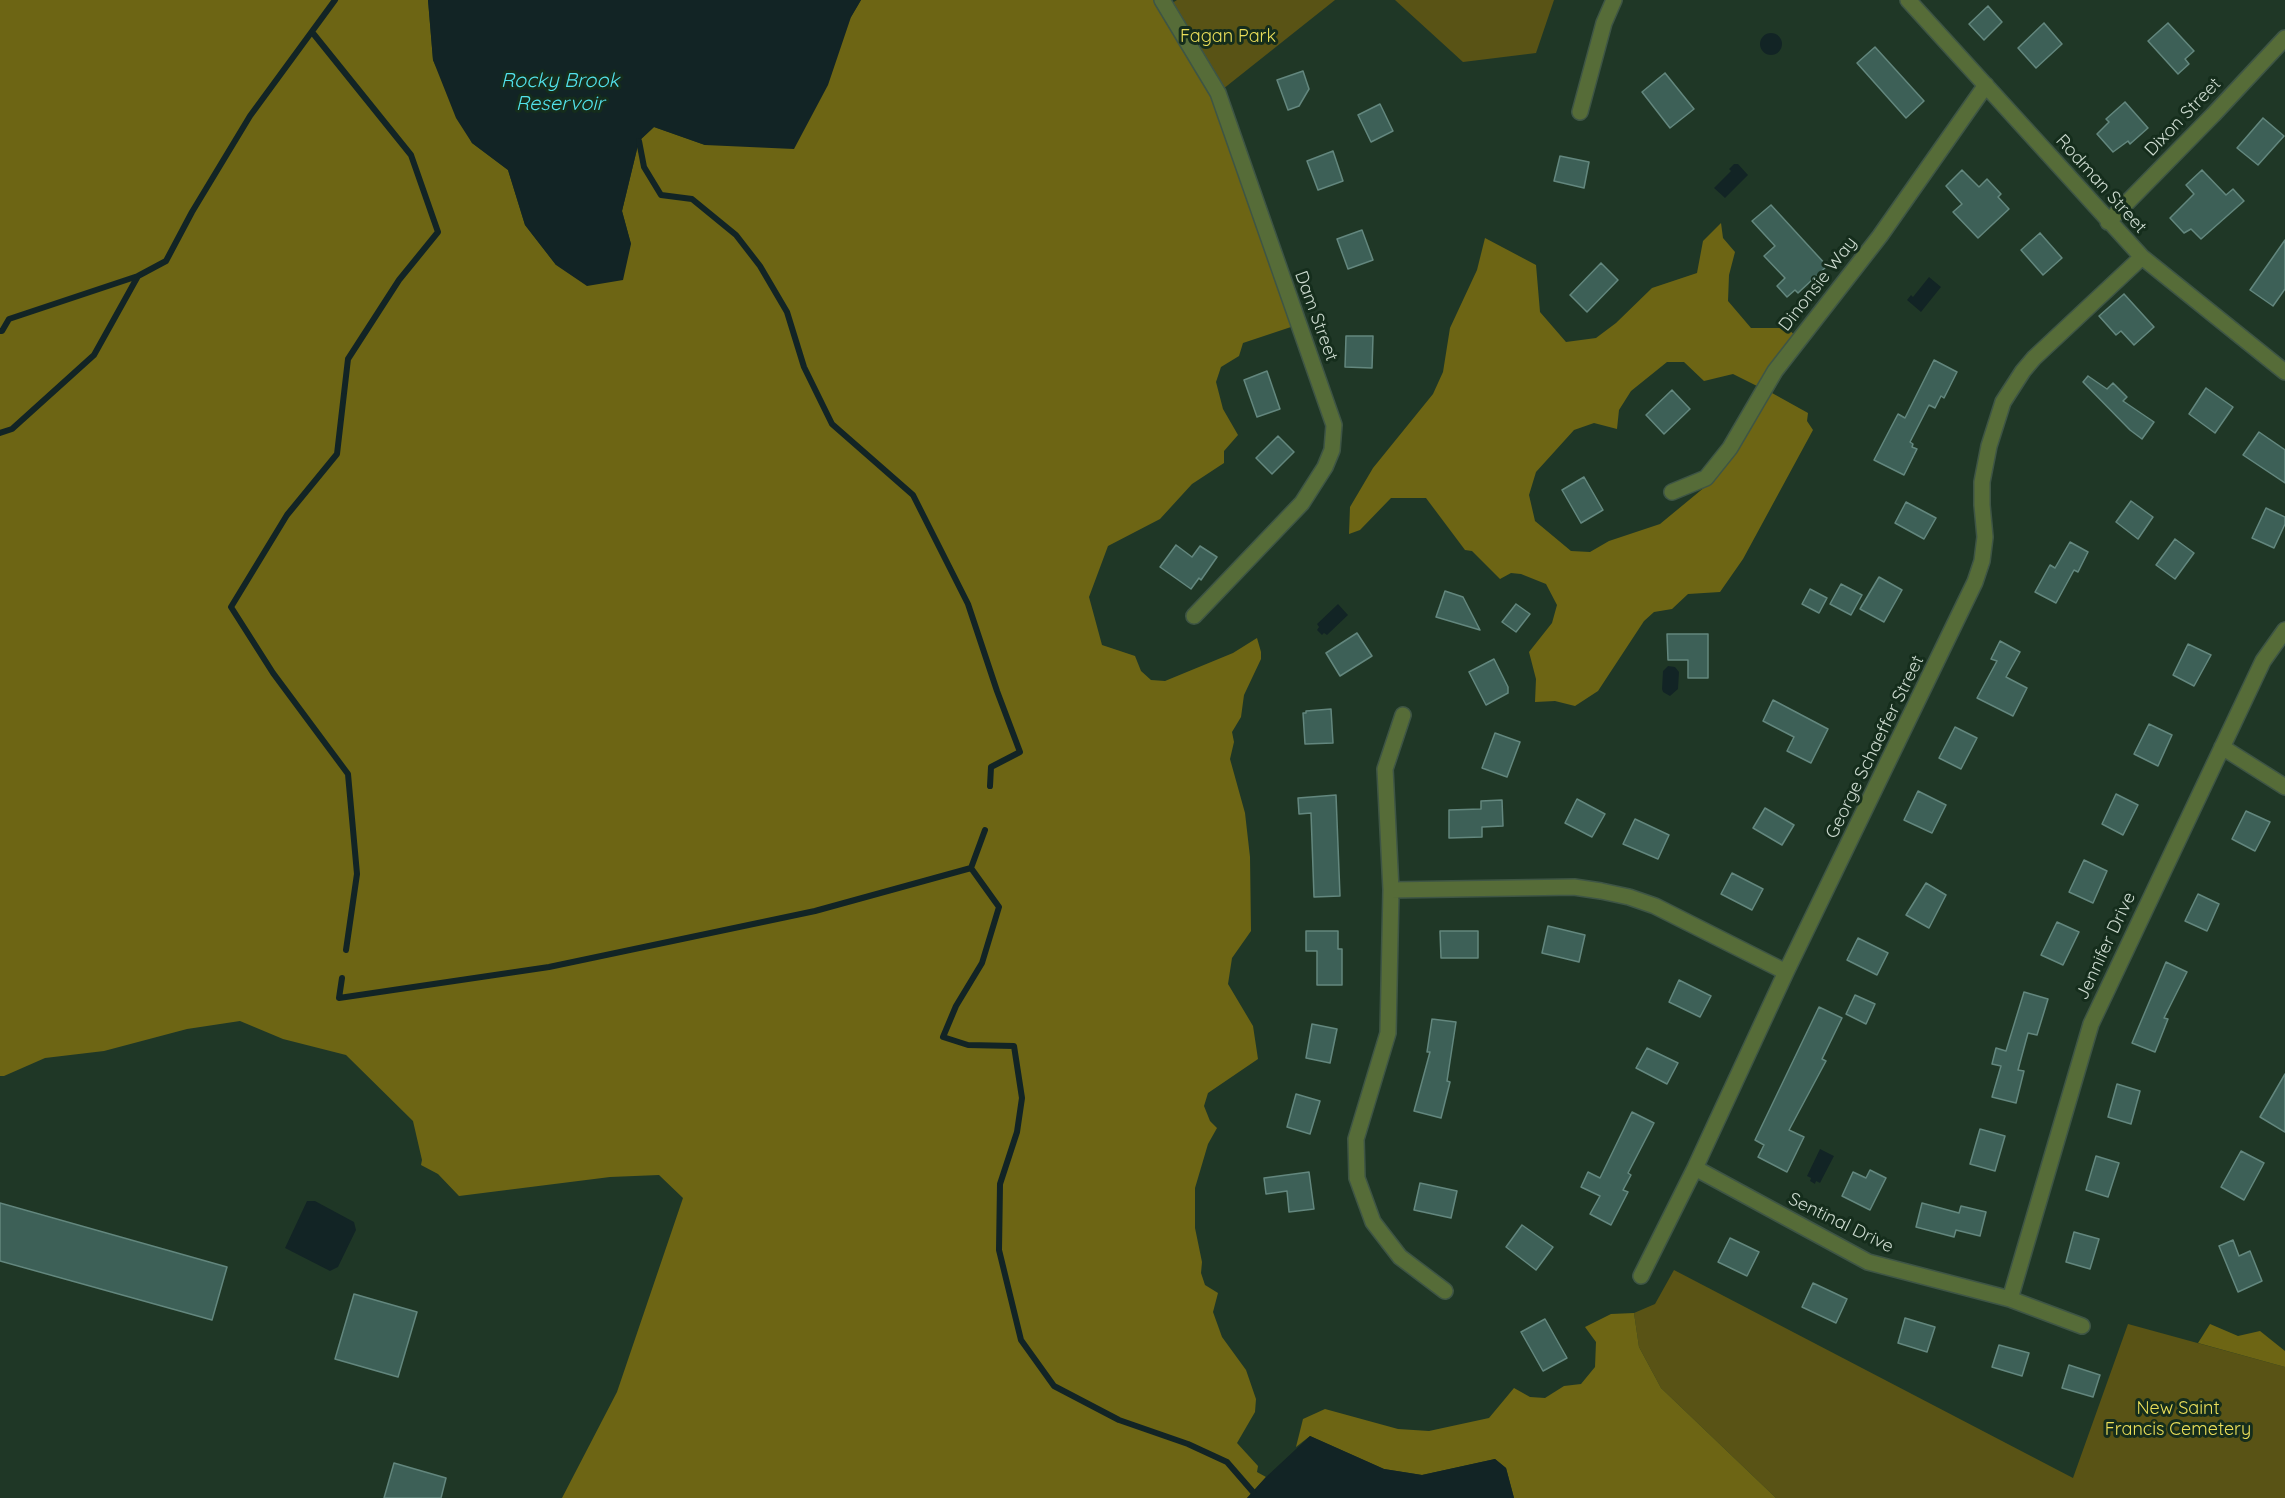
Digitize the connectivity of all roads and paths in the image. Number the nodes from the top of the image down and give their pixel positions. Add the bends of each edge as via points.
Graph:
1 (1162, 0) edge
2 (1614, 0) edge
3 (1908, 0) edge
4 (2285, 38) edge
5 (1986, 85) junction
6 (1580, 112) dead end
7 (2108, 222) junction
8 (2142, 257) junction
9 (2285, 372) edge
10 (1671, 492) dead end
11 (1194, 616) dead end
12 (2285, 630) edge
13 (1403, 715) dead end
14 (2222, 747) junction
15 (2285, 787) edge
16 (1391, 890) junction
17 (1786, 972) junction
18 (1695, 1168) junction
19 (1641, 1276) dead end
20 (1445, 1291) dead end
21 (2010, 1299) junction
22 (2082, 1326) dead end

1 - 11 street, Dam Street via 1218,93 1334,425 1332,450 1325,467 1302,502
2 - 6 street
3 - 5 street, Rodman Street
4 - 7 street, Dixon Street
5 - 7 street, Rodman Street
5 - 10 street, Dinonsie Way via 1880,236 1775,371 1730,448 1706,478
7 - 8 street, Rodman Street
8 - 9 street, Rodman Street
8 - 17 street, George Schaeffer Street via 2034,358 2003,402 1982,482 1985,537 1975,582
12 - 14 street, Jennifer Drive via 2263,661
13 - 16 street via 1385,769
14 - 15 street
14 - 21 street, Jennifer Drive via 2091,1024
16 - 17 street via 1601,891 1654,906
16 - 20 street via 1388,1033 1356,1139 1357,1178 1373,1222 1400,1257
17 - 18 street, George Schaeffer Street
18 - 19 street, George Schaeffer Street
18 - 21 street, Sentinal Drive via 1868,1262
21 - 22 street, Sentinal Drive

